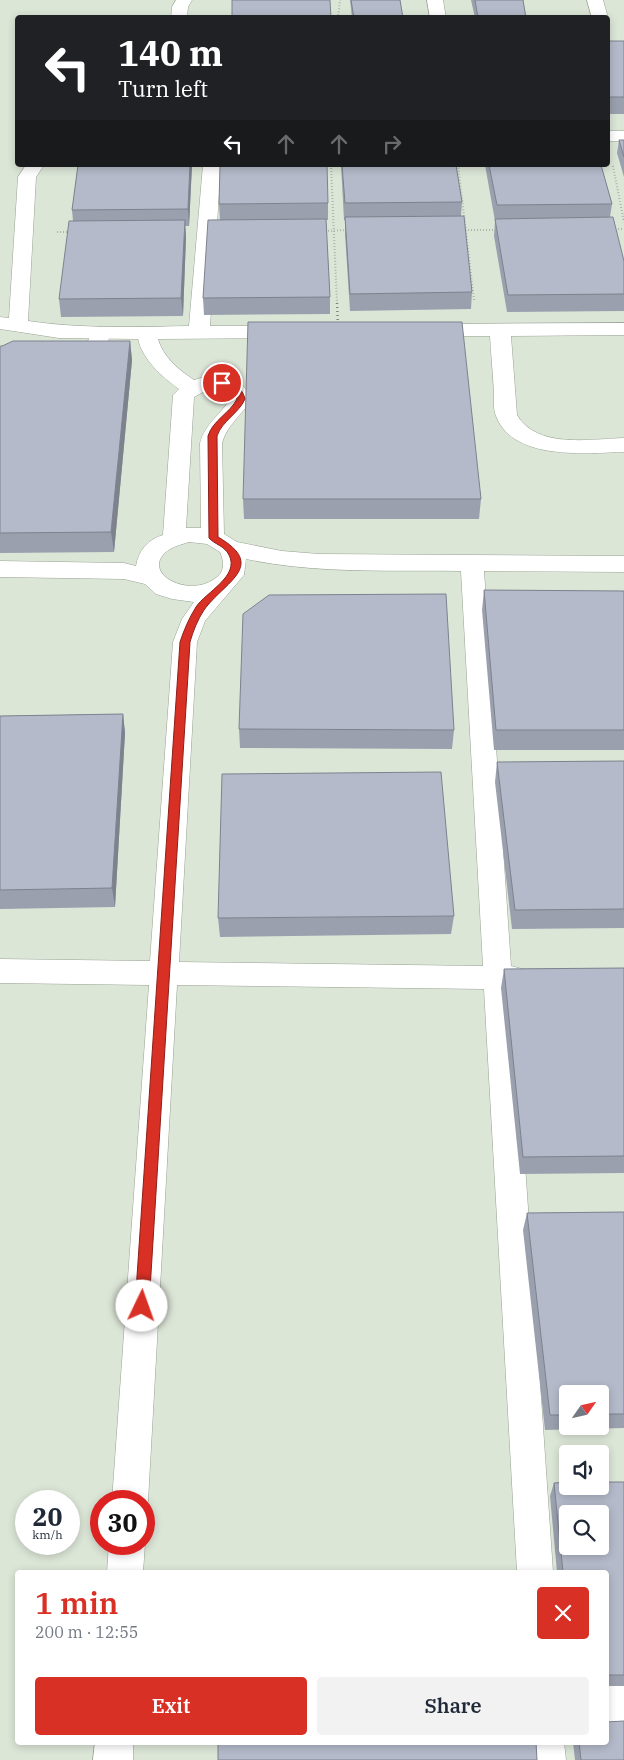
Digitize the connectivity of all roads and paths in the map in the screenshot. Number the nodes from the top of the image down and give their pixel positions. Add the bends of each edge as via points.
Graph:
1 (184, 0) edge
2 (340, 0) edge
3 (435, 0) edge
4 (595, 0) edge
5 (179, 15) edge
6 (338, 15) edge
7 (438, 15) edge
8 (599, 15) edge
9 (610, 136) edge
10 (624, 136) edge
11 (611, 157) dead end
12 (34, 167) edge
13 (212, 167) edge
14 (331, 167) edge
15 (458, 167) edge
16 (624, 222) edge
17 (604, 229) edge
18 (624, 229) edge
19 (334, 230) junction
20 (352, 230) edge
21 (457, 230) edge
22 (466, 230) junction
23 (506, 230) edge
24 (314, 231) edge
25 (24, 232) junction
26 (72, 232) edge
27 (9, 325) edge
28 (624, 329) edge
29 (403, 330) edge
30 (478, 330) junction
31 (500, 330) junction
32 (338, 331) joint
33 (199, 332) junction
34 (100, 333) junction
35 (147, 333) junction
36 (0, 352) edge
37 (190, 388) junction
38 (624, 445) edge
39 (174, 538) junction
40 (222, 543) junction
41 (319, 562) junction
42 (472, 563) junction
43 (624, 564) edge
44 (0, 569) edge
45 (154, 581) junction
46 (222, 585) junction
47 (185, 642) junction
48 (0, 971) edge
49 (163, 974) junction
50 (498, 977) junction
51 (546, 978) edge
52 (131, 1490) edge
53 (126, 1555) edge
54 (125, 1570) edge
55 (535, 1570) edge
56 (624, 1702) edge
57 (609, 1703) edge
58 (114, 1745) edge
59 (545, 1745) edge
60 (113, 1760) edge
61 (546, 1760) edge

1 - 5 main road
2 - 6 path
3 - 7 main road
4 - 8 main road
9 - 10 main road
11 - 16 path
12 - 25 main road via 27,178
13 - 33 main road
14 - 19 path
15 - 22 path
17 - 18 path
19 - 20 path
19 - 24 path
19 - 32 path
21 - 22 path
22 - 23 path
22 - 30 path
25 - 26 path
25 - 27 main road
27 - 34 main road via 59,332
28 - 31 main road
29 - 30 main road
30 - 31 main road
31 - 38 main road via 506,415 515,430 548,444
32 - 33 main road
33 - 35 main road
34 - 35 main road
34 - 36 main road via 98,344 84,351
35 - 37 main road via 155,355
37 - 39 main road via 184,395
37 - 40 main road via 211,382 222,383 232,386 241,399 215,428 212,436
39 - 40 main road via 187,535
39 - 45 main road via 152,551 147,570
40 - 41 main road via 282,560
40 - 46 main road via 235,556 236,566 233,575
41 - 42 main road
41 - 46 main road via 280,568
42 - 43 main road
42 - 50 main road
44 - 45 main road via 124,570
45 - 46 main road via 167,590 194,594
45 - 47 main road via 174,612
46 - 47 main road via 201,607
47 - 49 main road
48 - 49 main road
49 - 50 main road
49 - 52 main road
50 - 51 main road
50 - 55 main road
53 - 54 main road
56 - 57 main road
58 - 60 main road
59 - 61 main road

